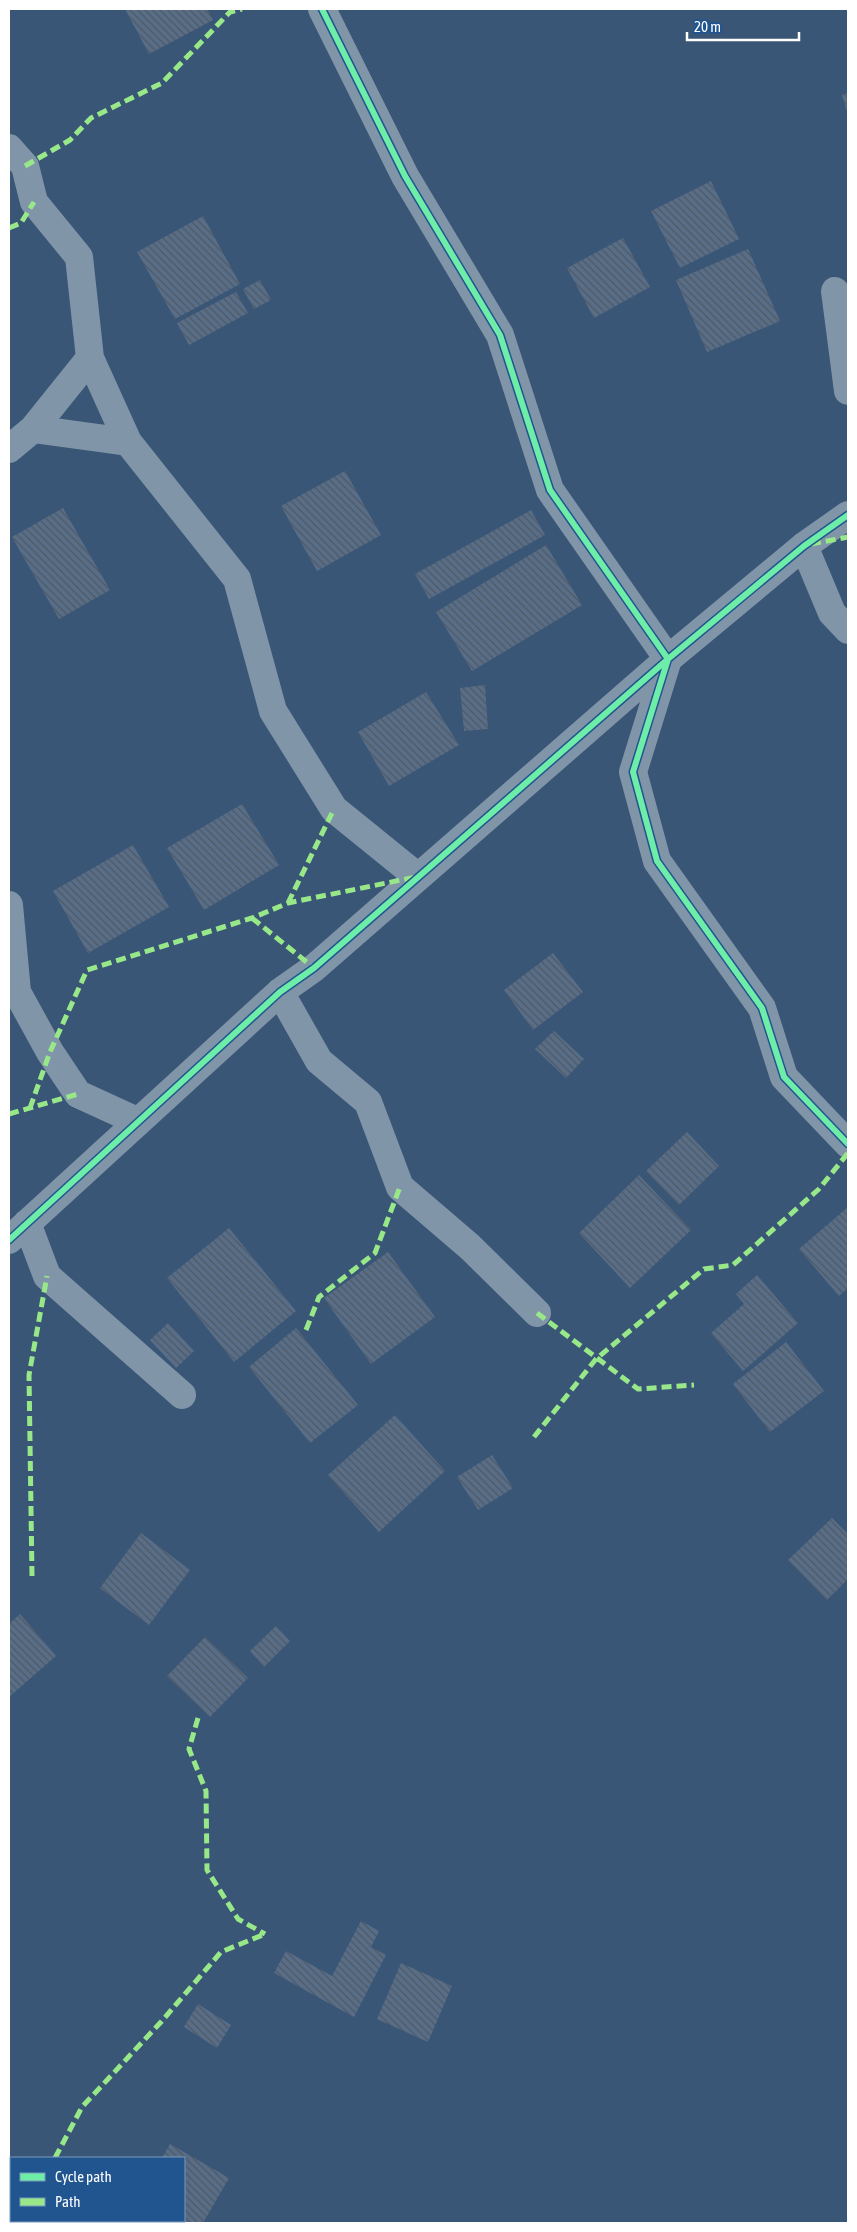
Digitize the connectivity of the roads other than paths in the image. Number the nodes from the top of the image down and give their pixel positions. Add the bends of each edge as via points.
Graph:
1 (322, 9) edge
2 (9, 148) edge
3 (835, 291) dead end
4 (90, 358) junction
5 (848, 391) edge
6 (33, 429) junction
7 (128, 442) junction
8 (9, 449) edge
9 (848, 515) edge
10 (804, 546) junction
11 (848, 630) edge
12 (668, 658) junction
13 (418, 877) junction
14 (9, 905) edge
15 (280, 992) junction
16 (137, 1122) junction
17 (848, 1144) edge
18 (18, 1232) edge
19 (537, 1313) dead end
20 (182, 1395) dead end

1 - 12 street via 405,176 500,335 550,490
2 - 4 street via 25,166 34,202 78,257
3 - 5 street
4 - 6 street
4 - 7 street
6 - 7 street
6 - 8 street
7 - 13 street via 237,579 273,710 334,809
9 - 10 street
10 - 11 street via 832,613
10 - 12 street
12 - 13 street
12 - 17 street via 633,772 657,862 762,1008 784,1077
13 - 15 street via 314,968
14 - 16 street via 17,992 50,1052 78,1094
15 - 16 street
15 - 19 street via 319,1061 368,1102 400,1187 470,1247
16 - 18 street
18 - 20 street via 47,1276

